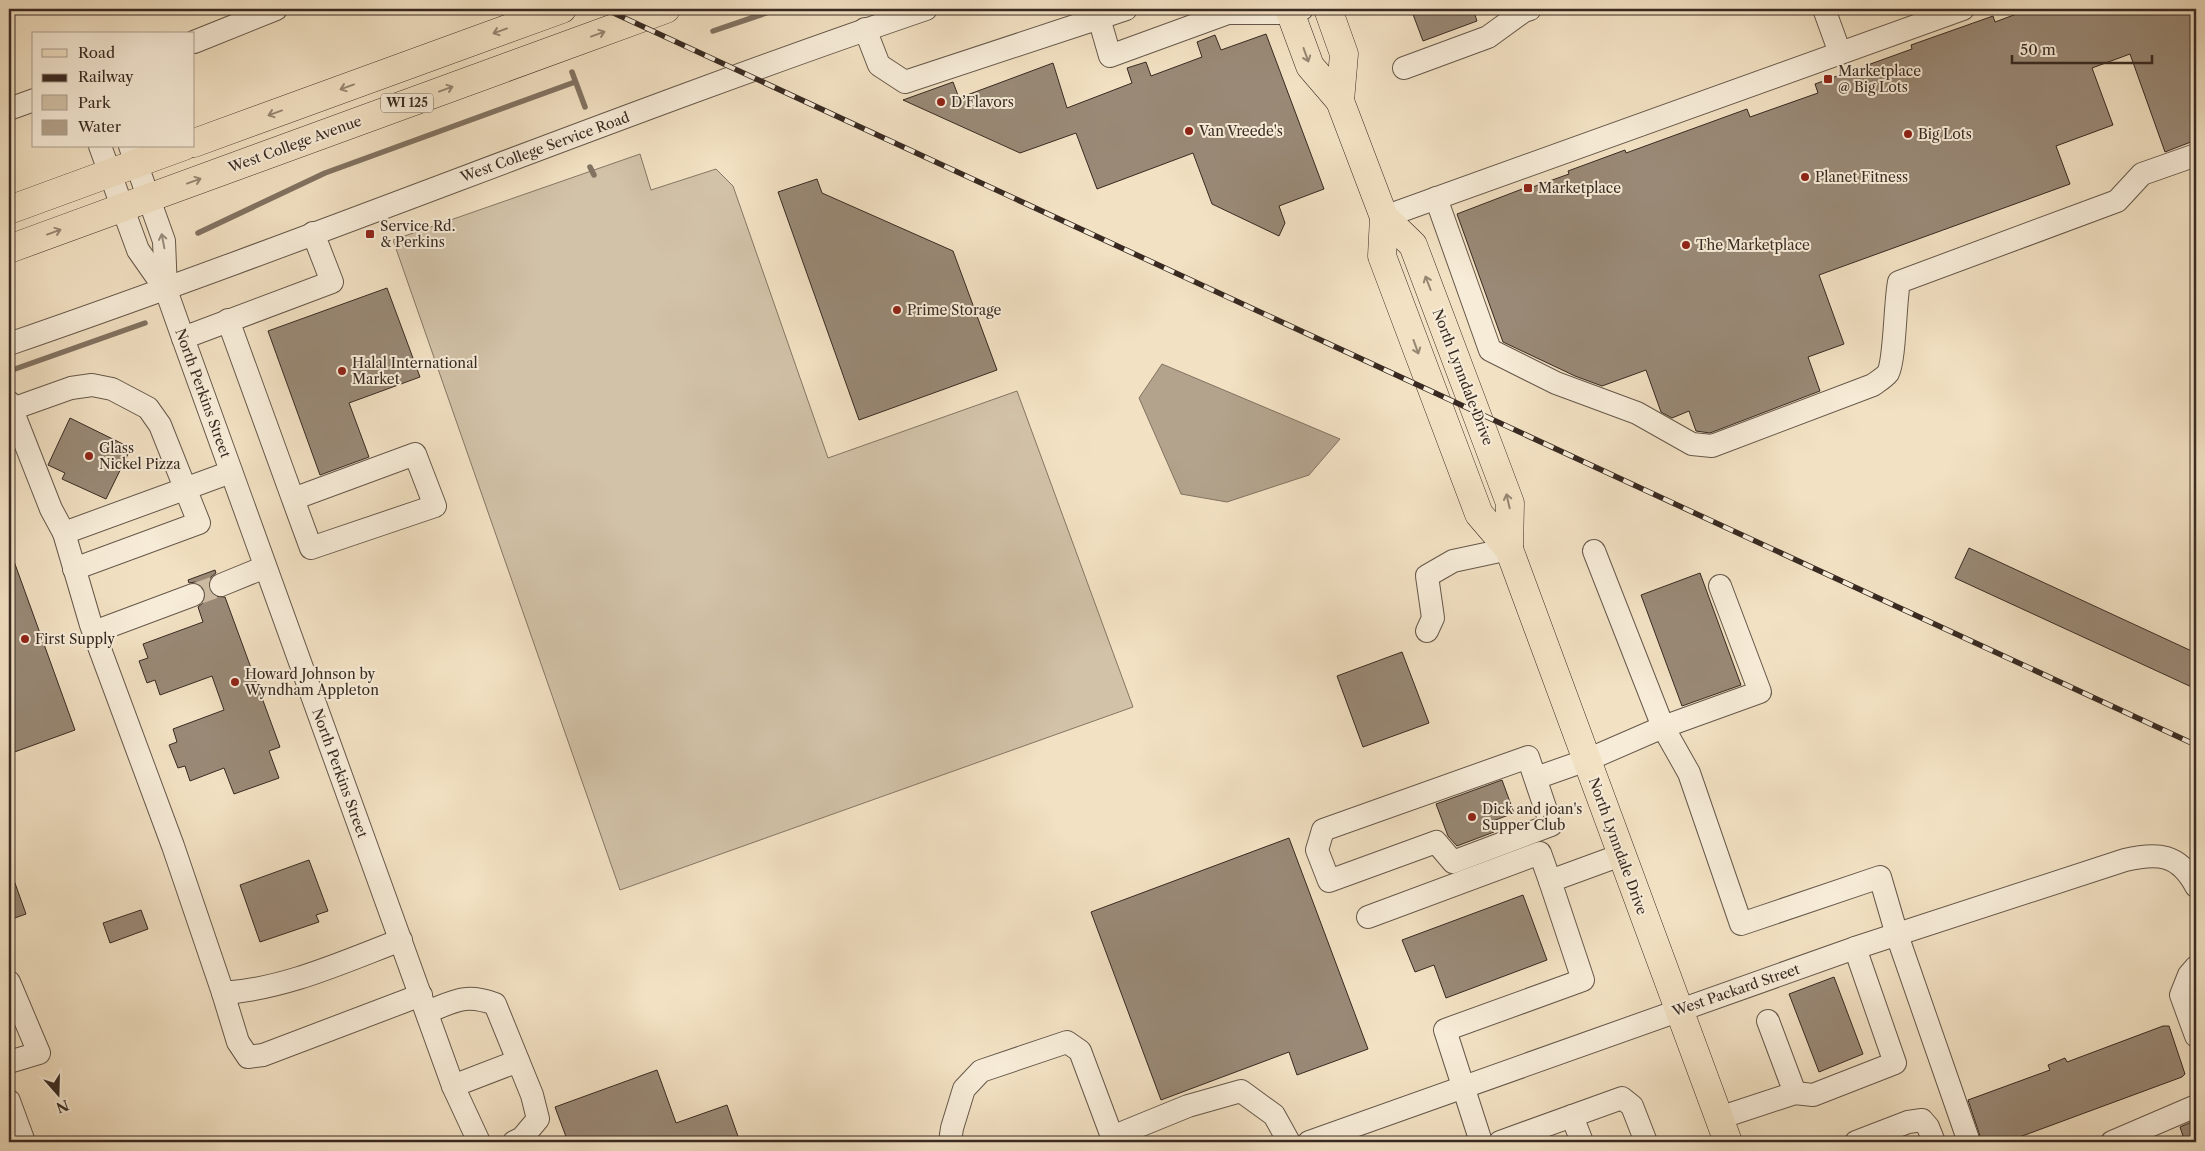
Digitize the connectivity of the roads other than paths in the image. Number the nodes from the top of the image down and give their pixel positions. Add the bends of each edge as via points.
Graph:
1 (276, 9) edge
2 (562, 9) edge
3 (666, 9) edge
4 (926, 9) edge
5 (1126, 9) edge
6 (1328, 9) edge
7 (1530, 9) edge
8 (1824, 9) edge
9 (1962, 9) edge
10 (1294, 10) edge
11 (1227, 11) edge
12 (1098, 14) edge
13 (866, 29) junction
14 (195, 42) edge
15 (1840, 53) junction
16 (1404, 68) dead end
17 (32, 101) edge
18 (1340, 101) junction
19 (9, 109) edge
20 (195, 142) edge
21 (101, 148) edge
22 (173, 148) edge
23 (2196, 154) edge
24 (133, 155) edge
25 (110, 173) junction
26 (149, 198) junction
27 (1436, 198) junction
28 (122, 207) junction
29 (9, 210) edge
30 (1384, 217) junction
31 (313, 234) junction
32 (9, 249) edge
33 (166, 290) junction
34 (228, 320) junction
35 (183, 338) junction
36 (9, 344) edge
37 (10, 405) edge
38 (231, 472) junction
39 (184, 489) junction
40 (293, 499) junction
41 (64, 533) junction
42 (1509, 549) junction
43 (1594, 550) dead end
44 (265, 567) junction
45 (74, 569) junction
46 (220, 585) tunnel mouth
47 (1720, 586) dead end
48 (193, 595) tunnel mouth
49 (94, 632) junction
50 (1427, 632) dead end
51 (1663, 727) junction
52 (1587, 760) junction
53 (1536, 778) junction
54 (1621, 855) junction
55 (2195, 880) edge
56 (1550, 882) junction
57 (1368, 916) dead end
58 (1898, 935) junction
59 (401, 940) junction
60 (1855, 948) junction
61 (2196, 967) edge
62 (9, 982) edge
63 (223, 993) junction
64 (424, 1004) junction
65 (1678, 1010) junction
66 (1768, 1021) dead end
67 (2196, 1036) edge
68 (518, 1061) junction
69 (9, 1062) edge
70 (453, 1086) junction
71 (1462, 1088) junction
72 (1795, 1093) junction
73 (9, 1101) edge
74 (2196, 1106) edge
75 (1572, 1116) junction
76 (1723, 1130) edge
77 (1113, 1140) edge
78 (24, 1142) edge
79 (478, 1142) edge
80 (514, 1142) edge
81 (950, 1142) edge
82 (1290, 1142) edge
83 (1309, 1142) edge
84 (1481, 1142) edge
85 (1500, 1142) edge
86 (1582, 1142) edge
87 (1646, 1142) edge
88 (1856, 1142) edge
89 (1934, 1142) edge
90 (1969, 1142) edge
91 (2112, 1142) edge

1 - 14 street
2 -> 20 main road, WI 125
26 -> 3 main road, West College Avenue / WI 125
4 - 13 street, West College Service Road
5 - 12 street
6 - 18 main road, North Lynndale Drive via 1344,54
7 - 16 street via 1488,37
8 - 15 street
9 - 15 street
10 - 11 street
10 -> 18 main road, North Lynndale Drive via 1310,66
11 - 12 street via 1110,56
12 - 13 street via 905,82 879,65
13 - 31 street, West College Service Road
15 - 27 street
17 - 19 street
18 - 30 main road, North Lynndale Drive
21 - 25 street
22 - 24 main road
23 - 27 street via 2142,174 2117,201 1899,282 1888,373 1873,385 1712,446 1692,444 1638,413 1556,383 1490,350
24 - 25 main road
24 - 26 street
25 - 28 street
25 - 29 main road
26 - 28 main road, West College Avenue / WI 125
33 -> 26 street via 164,241
27 - 30 street
32 -> 28 main road, West College Avenue / WI 125
28 - 33 street via 138,250
30 - 42 main road, North Lynndale Drive via 1382,256 1432,390 1479,514
31 - 33 street, West College Service Road
31 - 34 street via 332,282
33 - 35 street, North Perkins Street
33 - 36 street, West College Service Road
34 - 35 street
34 - 40 street
35 - 38 street, North Perkins Street
37 - 39 street via 71,388 92,385 112,389 148,408 160,425
37 - 41 street via 51,509
38 - 39 street
38 - 44 street, North Perkins Street
39 - 41 street
39 - 45 street via 200,523
40 - 40 street via 415,454 435,506 312,548
41 - 45 street
42 - 50 street via 1453,561 1427,576 1433,618
42 - 52 main road, North Lynndale Drive
43 - 51 street
44 - 46 street
44 - 59 street, North Perkins Street
45 - 49 street
47 - 51 street via 1760,692
48 - 49 street
49 - 63 street
51 - 52 street
51 - 58 street via 1689,773 1741,924 1880,877
52 - 53 street
52 - 54 main road, North Lynndale Drive
53 - 53 street via 1528,757 1324,830 1317,850 1329,881 1436,842 1453,862 1551,825
54 - 56 street
54 - 65 main road, North Lynndale Drive
55 - 58 street, West Packard Street via 2182,866 2167,858 2155,855 2125,860
56 - 57 street via 1540,853
56 - 71 street via 1583,980 1445,1030
58 - 60 street, West Packard Street
58 - 90 street
59 - 63 street via 307,976 251,991
59 - 64 street, North Perkins Street
60 - 65 street, West Packard Street
60 - 72 street via 1895,1063 1812,1095
61 - 67 street via 2181,995
62 - 69 street via 39,1053
63 - 64 street via 238,1042 248,1056
64 - 68 street via 477,998 495,1004
64 - 70 street, North Perkins Street
65 - 71 street, West Packard Street
65 - 76 main road, North Lynndale Drive
66 - 72 street
68 - 70 street
68 - 80 street via 538,1119 522,1138
70 - 79 street, North Perkins Street
71 - 83 street, West Packard Street
71 - 84 street
72 - 76 street
73 - 78 street
74 - 91 street
75 - 85 street
75 - 86 street
75 - 87 street via 1622,1098 1632,1106
77 - 81 street via 1080,1051 1067,1042 981,1071 964,1089
77 - 82 street via 1188,1106 1241,1091 1274,1115
88 - 89 street via 1908,1122 1922,1120

